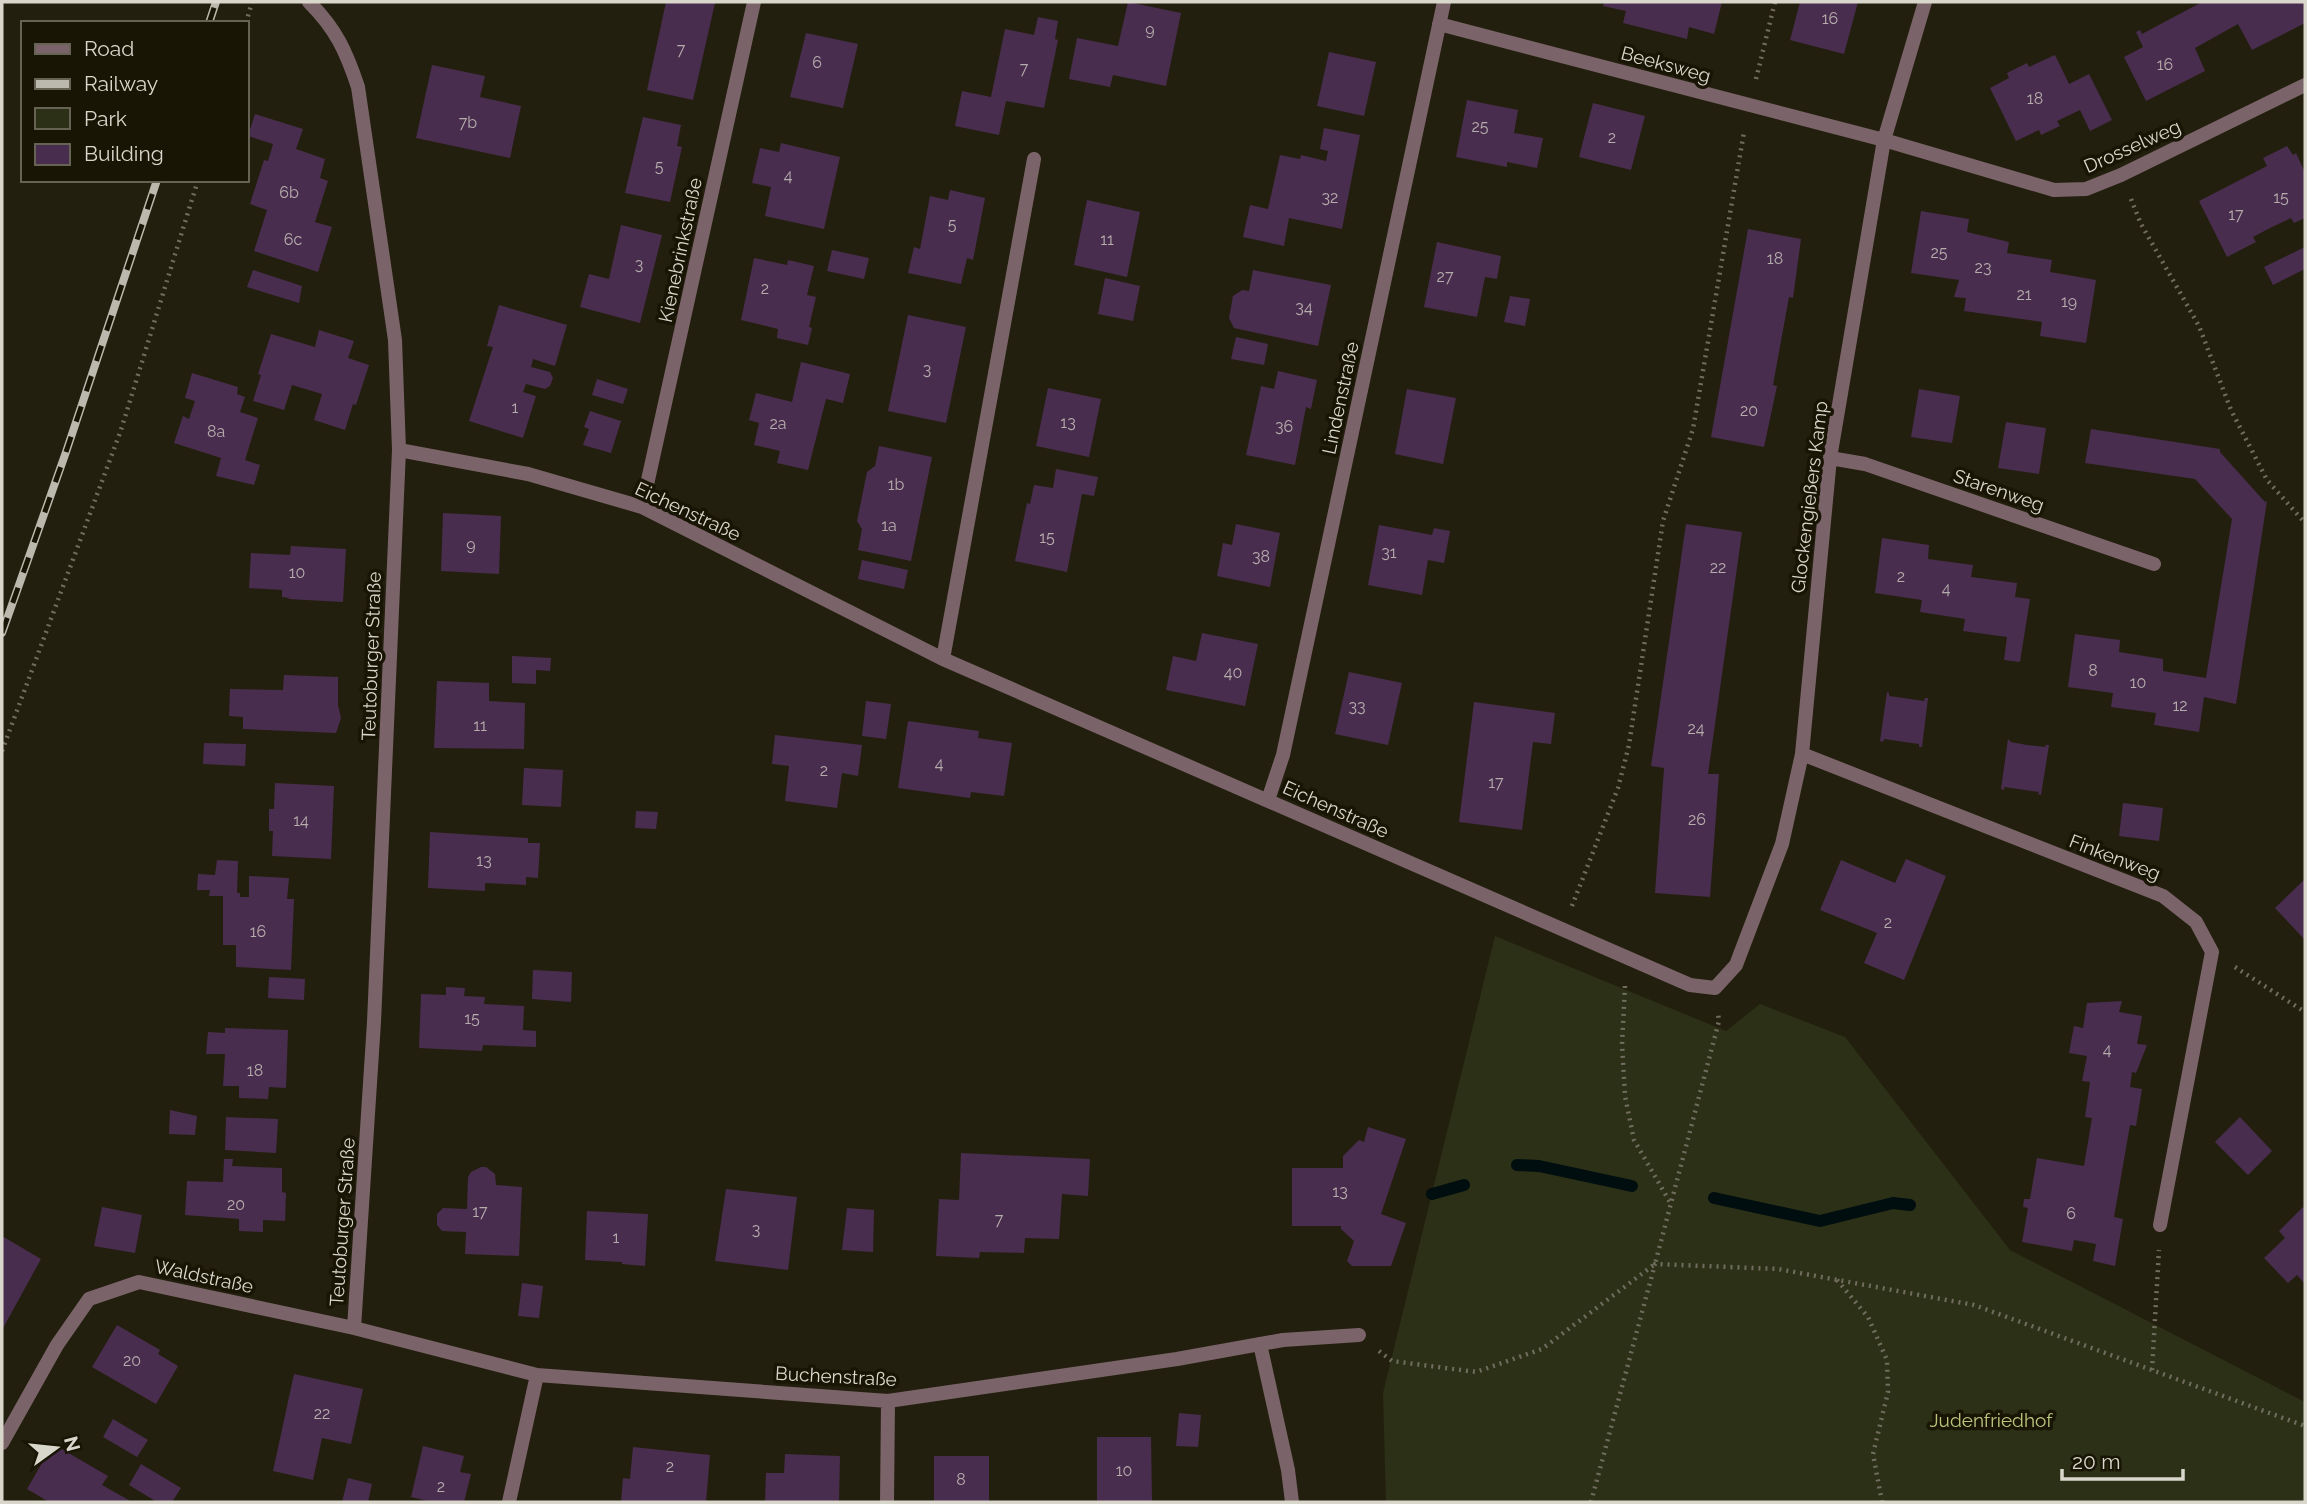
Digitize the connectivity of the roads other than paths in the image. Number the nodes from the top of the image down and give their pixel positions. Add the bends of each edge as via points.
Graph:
1 (309, 2) edge
2 (754, 2) edge
3 (1444, 2) edge
4 (1925, 2) edge
5 (1439, 24) junction
6 (2305, 85) edge
7 (1884, 140) junction
8 (1034, 159) dead end
9 (399, 450) junction
10 (1830, 458) junction
11 (642, 507) junction
12 (2154, 564) dead end
13 (943, 659) junction
14 (1802, 754) junction
15 (1268, 800) junction
16 (1715, 988) joint
17 (2160, 1225) road end
18 (354, 1328) junction
19 (1359, 1335) road end
20 (1260, 1344) junction
21 (537, 1375) junction
22 (888, 1401) junction
23 (2, 1443) edge
24 (509, 1502) edge
25 (887, 1502) edge
26 (1292, 1502) edge

1 - 9 street, Teutoburger Straße via 328,21 347,52 358,87 395,341
2 - 11 street, Kienebrinkstraße
3 - 5 street, Lindenstraße
4 - 7 street, Glockengießers Kamp
5 - 7 street, Beeksweg
5 - 15 street, Lindenstraße via 1283,755
6 - 7 street, Drosselweg via 2086,189 2054,190
7 - 10 street, Glockengießers Kamp
8 - 13 street
9 - 11 street, Eichenstraße via 528,474
9 - 18 street, Teutoburger Straße via 374,1022
10 - 12 street, Starenweg via 1865,464
10 - 14 street, Glockengießers Kamp
11 - 13 street, Eichenstraße
13 - 15 street, Eichenstraße
14 - 16 street, Glockengießers Kamp via 1777,856 1736,965
14 - 17 street, Finkenweg via 2163,896 2196,922 2212,952
15 - 16 street, Eichenstraße via 1690,985
18 - 21 street, Buchenstraße
18 - 23 street, Waldstraße via 139,1282 89,1299 57,1345
19 - 20 street, Buchenstraße
20 - 22 street, Buchenstraße
20 - 26 street
21 - 22 street, Buchenstraße
21 - 24 street
22 - 25 street

